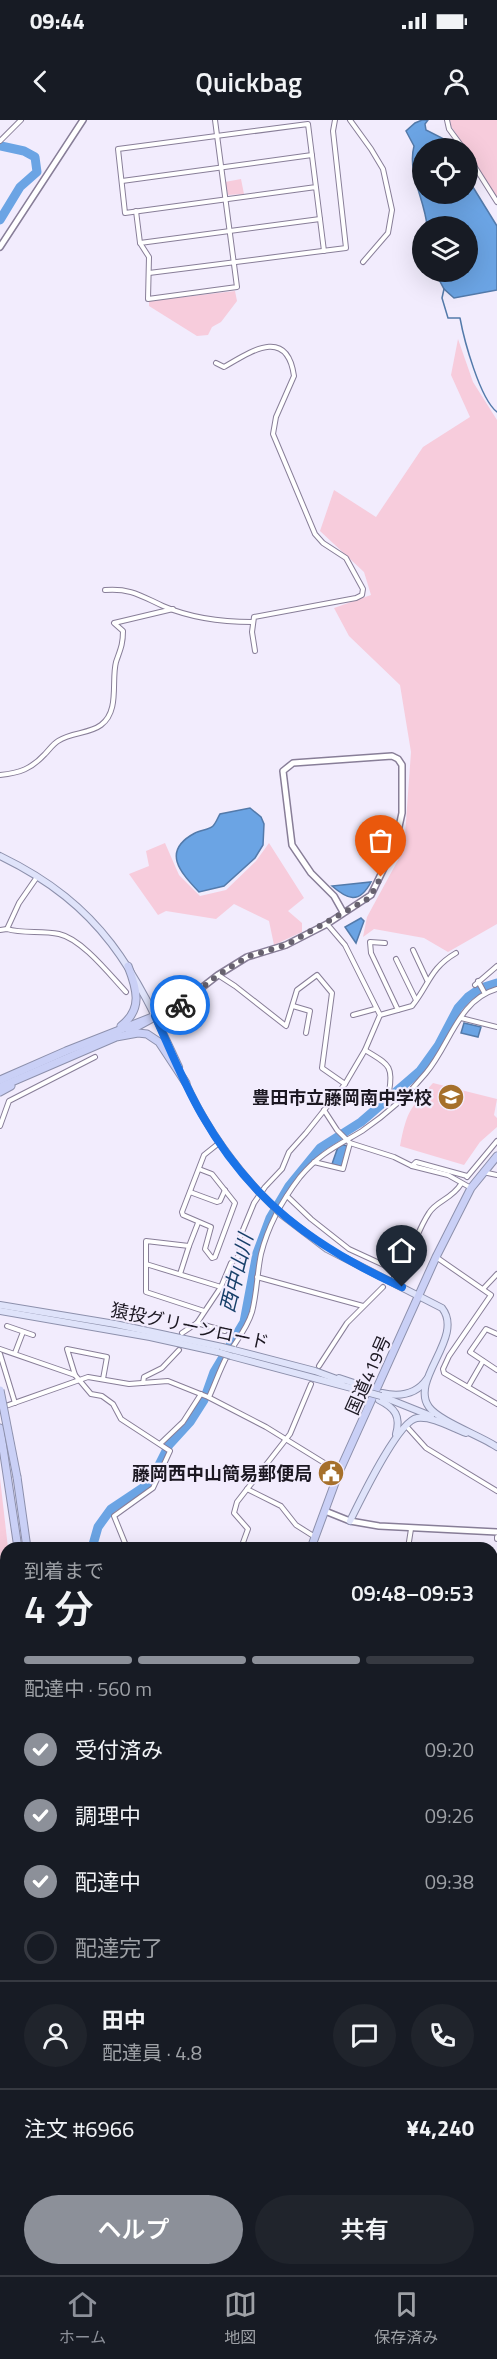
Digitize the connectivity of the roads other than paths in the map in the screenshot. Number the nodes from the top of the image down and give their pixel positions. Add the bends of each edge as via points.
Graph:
1 (21, 120) edge
2 (83, 120) edge
3 (215, 120) edge
4 (335, 120) edge
5 (350, 120) edge
6 (447, 120) edge
7 (217, 136) junction
8 (456, 138) edge
9 (0, 141) edge
10 (312, 155) junction
11 (221, 168) junction
12 (478, 172) edge
13 (122, 182) junction
14 (316, 187) junction
15 (226, 199) junction
16 (497, 202) edge
17 (136, 211) junction
18 (320, 219) junction
19 (230, 231) junction
20 (140, 243) junction
21 (0, 247) edge
22 (324, 251) junction
23 (363, 262) dead end
24 (235, 263) junction
25 (149, 273) junction
26 (216, 363) dead end
27 (105, 590) dead end
28 (173, 609) junction
29 (252, 622) junction
30 (255, 651) dead end
31 (0, 775) edge
32 (0, 856) edge
33 (37, 877) junction
34 (343, 912) junction
35 (327, 924) junction
36 (7, 929) junction
37 (0, 930) edge
38 (385, 943) dead end
39 (414, 950) dead end
40 (456, 953) dead end
41 (396, 959) dead end
42 (128, 966) junction
43 (497, 966) edge
44 (218, 975) junction
45 (428, 981) junction
46 (497, 989) edge
47 (126, 992) dead end
48 (484, 992) junction
49 (416, 1001) junction
50 (292, 1006) junction
51 (375, 1009) junction
52 (398, 1010) junction
53 (353, 1015) dead end
54 (380, 1015) junction
55 (155, 1016) junction
56 (461, 1017) junction
57 (497, 1027) edge
58 (306, 1033) dead end
59 (115, 1034) junction
60 (365, 1050) junction
61 (95, 1057) dead end
62 (27, 1072) junction
63 (0, 1078) edge
64 (186, 1083) junction
65 (345, 1084) junction
66 (0, 1087) edge
67 (0, 1092) edge
68 (398, 1100) junction
69 (324, 1110) junction
70 (0, 1126) edge
71 (344, 1138) junction
72 (497, 1141) edge
73 (219, 1143) junction
74 (350, 1143) junction
75 (497, 1156) edge
76 (314, 1162) junction
77 (412, 1166) junction
78 (199, 1169) junction
79 (483, 1172) junction
80 (497, 1175) edge
81 (460, 1184) dead end
82 (471, 1188) junction
83 (225, 1190) junction
84 (190, 1192) junction
85 (288, 1196) junction
86 (198, 1223) junction
87 (189, 1246) junction
88 (436, 1257) junction
89 (146, 1264) junction
90 (399, 1272) junction
91 (180, 1274) junction
92 (497, 1274) edge
93 (257, 1276) junction
94 (394, 1277) dead end
95 (220, 1287) junction
96 (383, 1287) dead end
97 (483, 1289) junction
98 (420, 1296) junction
99 (0, 1305) edge
100 (363, 1306) junction
101 (0, 1311) edge
102 (204, 1311) junction
103 (197, 1323) junction
104 (8, 1326) dead end
105 (225, 1331) dead end
106 (23, 1332) junction
107 (182, 1333) dead end
108 (497, 1334) edge
109 (33, 1335) dead end
110 (0, 1349) edge
111 (178, 1350) dead end
112 (220, 1350) junction
113 (15, 1353) junction
114 (233, 1353) junction
115 (0, 1354) edge
116 (483, 1361) junction
117 (433, 1368) junction
118 (317, 1369) junction
119 (497, 1370) edge
120 (75, 1376) junction
121 (103, 1379) junction
122 (80, 1380) junction
123 (143, 1383) junction
124 (311, 1384) dead end
125 (468, 1387) junction
126 (0, 1390) edge
127 (371, 1393) junction
128 (201, 1394) junction
129 (381, 1396) junction
130 (208, 1397) junction
131 (15, 1403) junction
132 (497, 1404) edge
133 (0, 1408) edge
134 (0, 1428) edge
135 (408, 1428) dead end
136 (286, 1438) junction
137 (394, 1440) junction
138 (483, 1440) junction
139 (160, 1445) junction
140 (497, 1447) edge
141 (339, 1472) junction
142 (247, 1489) junction
143 (497, 1491) edge
144 (325, 1511) junction
145 (350, 1521) junction
146 (411, 1530) junction
147 (497, 1532) edge
148 (315, 1537) junction
149 (17, 1542) edge
150 (26, 1542) edge
151 (125, 1542) edge
152 (243, 1542) edge
153 (313, 1542) edge
154 (409, 1542) edge

1 - 9 street
2 - 21 street
3 - 7 street
4 - 22 street via 346,248
5 - 23 street via 383,169 392,210 388,233
6 - 8 street
7 - 10 street via 308,124
7 - 11 street
7 - 13 street via 118,149
10 - 11 street
10 - 14 street
11 - 13 street
11 - 15 street
12 - 16 street
13 - 17 street via 125,213
14 - 15 street
14 - 18 street
15 - 17 street
15 - 19 street
17 - 20 street
18 - 19 street
18 - 22 street
19 - 20 street
19 - 24 street
20 - 25 street via 149,257
22 - 24 street
24 - 25 street
24 - 25 street via 237,287 148,299
26 - 29 street via 224,367 264,346 277,347 286,356 294,376 273,426 276,444 315,534 346,558 363,588 362,595 356,598 259,615
27 - 28 street via 129,590
28 - 29 street via 234,623
28 - 31 street via 114,623 123,631 123,647 116,663 109,715 103,724 57,742 29,769
29 - 30 street
32 - 33 main road
33 - 36 street
33 - 42 main road via 86,914
34 - 34 street via 371,895 395,845 402,813 402,765 392,756 293,764 283,771 292,845
34 - 35 street
35 - 44 street via 286,945 247,957
35 - 51 street via 345,945
36 - 37 street
36 - 47 street via 57,933 69,938
38 - 52 street via 370,942 371,952
39 - 45 street
40 - 45 street via 443,961
41 - 49 street
42 - 55 main road
42 - 59 highway via 136,988 136,1008
43 - 48 street via 477,983
44 - 50 street via 285,1026
44 - 55 street via 182,1003
45 - 49 street
46 - 48 street
48 - 56 street
49 - 52 street
50 - 58 street via 310,1011
50 - 65 street via 297,990 317,975 332,993 322,1068
51 - 53 street
51 - 54 street
52 - 54 street
54 - 60 street
55 - 59 highway via 144,1025
55 - 64 main road
56 - 57 street
56 - 68 street via 425,1075
59 - 62 highway
59 - 64 highway via 138,1033 156,1039
60 - 65 street
60 - 68 street via 391,1068 391,1093
61 - 70 street via 9,1101
62 - 63 highway
62 - 66 highway
62 - 67 highway
64 - 73 main road
65 - 69 street
68 - 71 street via 362,1130
69 - 71 street
69 - 95 street via 254,1203 238,1242 238,1257
71 - 74 street
71 - 76 street
72 - 77 street via 467,1176 416,1162
73 - 78 street via 206,1153
73 - 98 main road, bridge via 259,1192 327,1249
74 - 76 street via 343,1169
74 - 77 street
75 - 79 highway, 国道419号
76 - 85 street
77 - 82 street via 448,1175
78 - 83 street via 212,1174
78 - 84 street
79 - 80 street
79 - 82 highway, 国道419号
81 - 90 street via 451,1197 429,1212 407,1263
82 - 88 highway, 国道419号
83 - 84 street via 217,1202
83 - 86 street via 235,1206 215,1257 205,1249 211,1227
84 - 86 street via 182,1212
85 - 90 street via 311,1220 349,1249
85 - 93 street via 273,1218
86 - 87 street
87 - 89 street via 144,1241
87 - 91 street
88 - 97 street
88 - 98 highway, 国道419号
89 - 91 street
89 - 102 street via 149,1294
90 - 94 street
91 - 95 street
92 - 97 street
93 - 100 street
93 - 130 street via 252,1312
95 - 102 street
96 - 100 street
97 - 125 street via 491,1295 443,1369
98 - 117 main road via 442,1308 447,1320 446,1335
98 - 141 highway, 国道419号
99 - 112 main road, 猿投グリーンロード via 115,1324
100 - 118 street
101 - 112 main road, 猿投グリーンロード
102 - 103 street
103 - 105 street
103 - 107 street
104 - 106 street
106 - 109 street
106 - 113 street
108 - 116 street via 486,1329 471,1349
110 - 113 street
111 - 123 street via 162,1368 144,1377
112 - 114 main road, 猿投グリーンロード, bridge
113 - 120 street
114 - 118 main road, 猿投グリーンロード
114 - 127 main road, 猿投グリーンロード
115 - 131 street
116 - 119 street
116 - 125 street
117 - 129 main road via 425,1382 412,1392
117 - 140 main road via 425,1394 431,1409
118 - 127 main road, 猿投グリーンロード
120 - 121 street via 67,1349 107,1357
120 - 122 street
121 - 122 street
121 - 123 street
122 - 131 street
122 - 139 street via 91,1394 113,1404 121,1419
123 - 128 street via 168,1381
124 - 136 street
125 - 132 street
126 - 150 highway, bridge
127 - 129 main road, bridge
128 - 130 street
128 - 139 street via 183,1422
129 - 137 main road via 397,1413
129 - 138 main road
130 - 136 street
131 - 133 street
134 - 149 highway
135 - 143 street via 426,1448
136 - 141 street
136 - 142 street
137 - 138 main road via 407,1423 419,1417
137 - 145 main road
138 - 140 main road
139 - 151 street via 169,1451 153,1488 114,1516
141 - 144 highway, 国道419号
142 - 148 street via 282,1506 296,1525
142 - 152 street via 234,1513 248,1529
144 - 145 street
144 - 148 highway, 国道419号
145 - 146 street
146 - 147 street
146 - 154 street
148 - 153 highway, 国道419号

